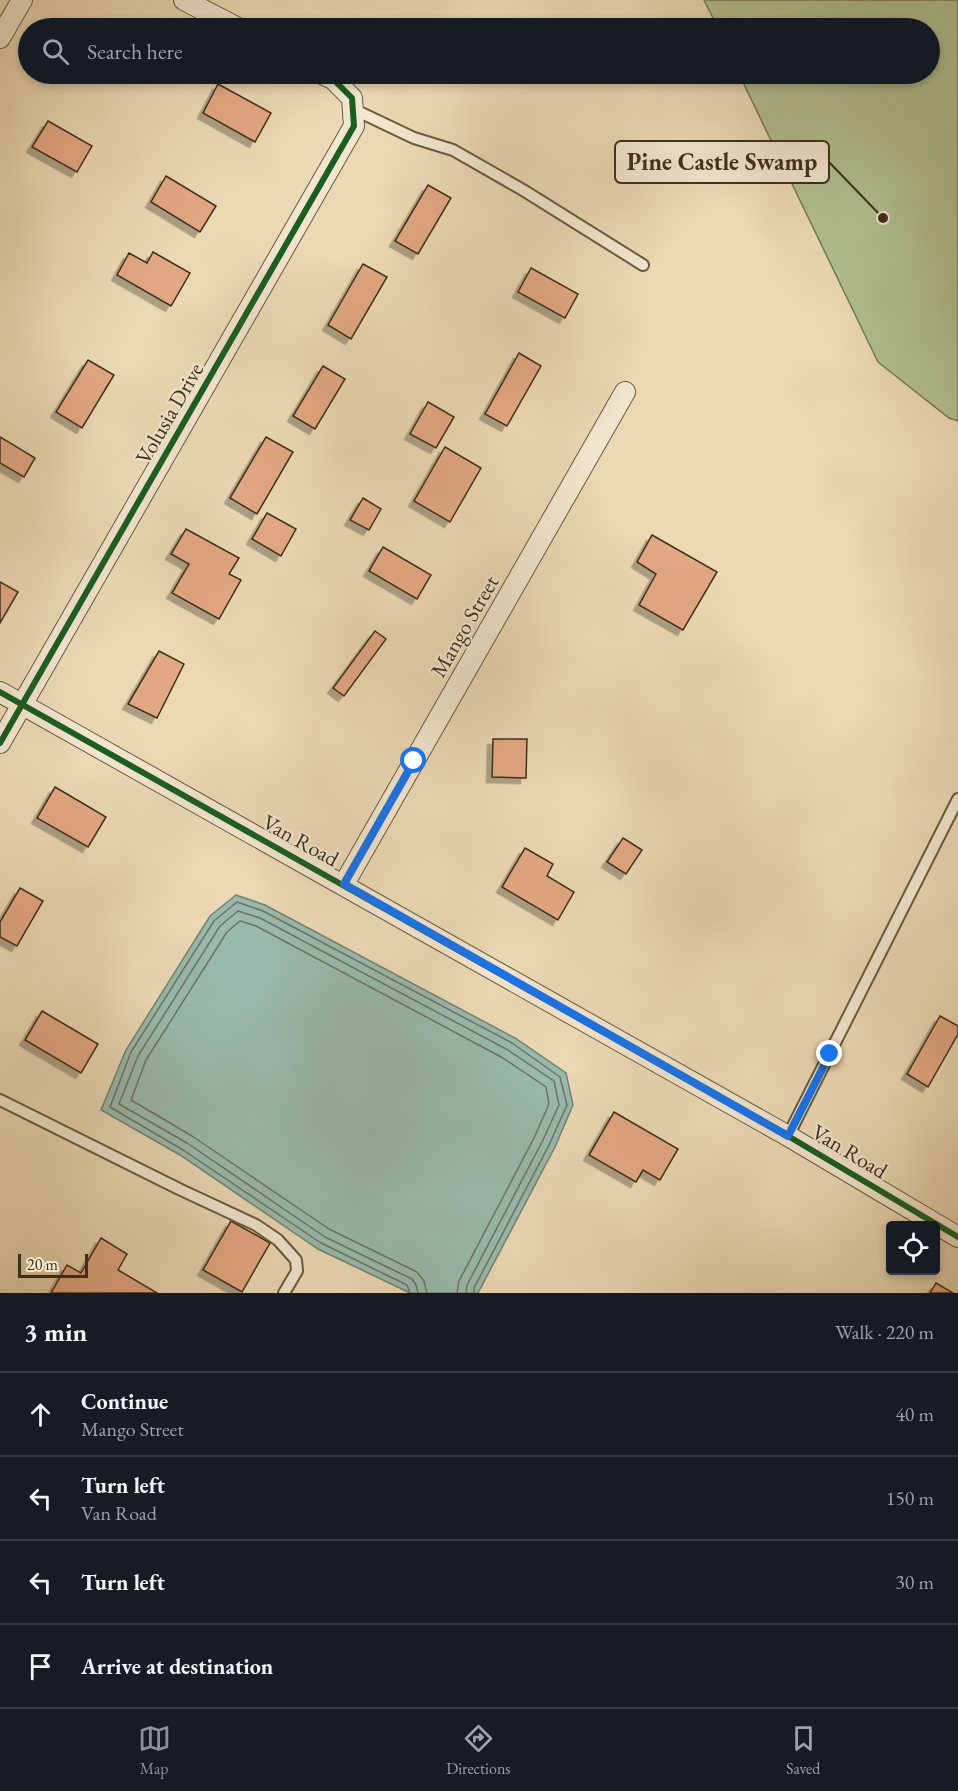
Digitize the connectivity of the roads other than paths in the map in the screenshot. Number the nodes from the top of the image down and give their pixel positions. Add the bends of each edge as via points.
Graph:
1 (22, 0) edge
2 (184, 0) edge
3 (218, 18) edge
4 (0, 38) edge
5 (337, 84) edge
6 (352, 103) junction
7 (643, 265) dead end
8 (625, 392) dead end
9 (0, 692) edge
10 (22, 705) junction
11 (0, 743) edge
12 (957, 804) edge
13 (344, 884) junction
14 (0, 1100) edge
15 (788, 1136) junction
16 (958, 1237) edge
17 (284, 1293) edge

1 - 4 street
2 - 3 street
5 - 6 street
6 - 7 lane via 414,138 453,150
6 - 10 street, Volusia Drive via 354,126
8 - 13 street, Mango Street
9 - 10 street, Van Road
10 - 11 street, Volusia Drive
10 - 13 street, Van Road
12 - 15 lane
13 - 15 street, Van Road
14 - 17 lane via 256,1225 278,1240 296,1260 297,1271
15 - 16 street, Van Road

